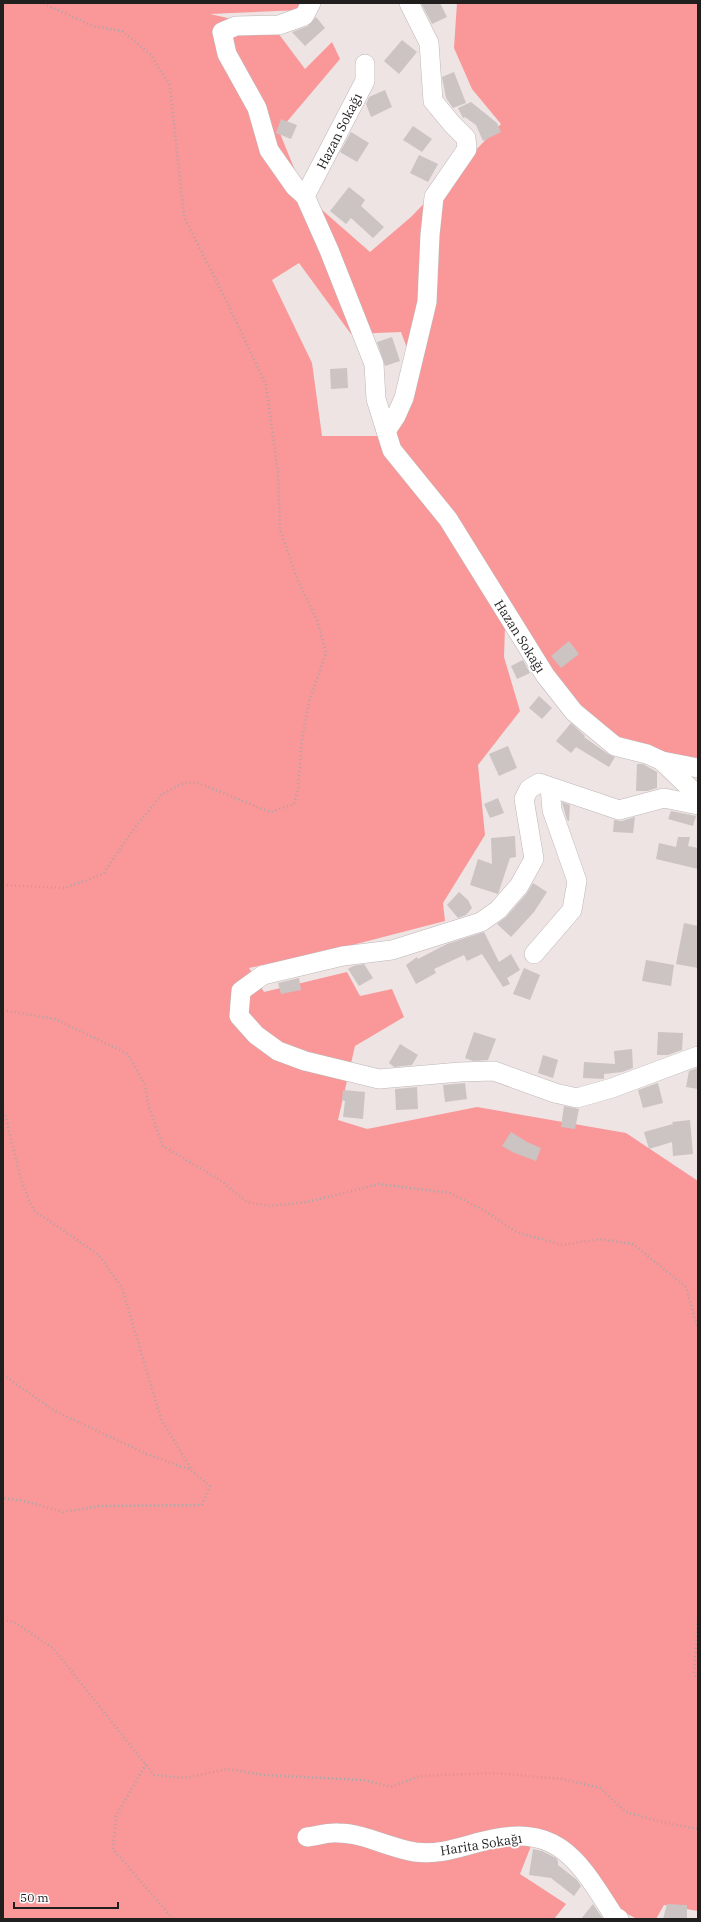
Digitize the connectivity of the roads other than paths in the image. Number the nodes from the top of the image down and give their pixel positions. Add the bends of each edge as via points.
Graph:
1 (311, 3) edge
2 (408, 3) edge
3 (365, 64) dead end
4 (305, 196) junction
5 (386, 431) junction
6 (662, 761) junction
7 (698, 768) edge
8 (550, 787) junction
9 (698, 796) edge
10 (698, 805) edge
11 (534, 954) dead end
12 (698, 1056) edge
13 (307, 1838) dead end
14 (619, 1919) edge

1 - 4 street, Hazan Sokağı via 304,16 279,25 236,26 222,32 227,54 257,108 269,150 295,187
2 - 5 street via 429,43 433,101 466,138 467,149 434,197 426,302 404,398
3 - 4 street, Hazan Sokağı via 365,81
4 - 5 street, Hazan Sokağı via 374,364 376,399
5 - 6 street, Hazan Sokağı via 392,450 448,519 545,675 574,712 615,746 647,754
6 - 7 street
6 - 9 street, Hazan Sokağı
8 - 10 street via 619,810 664,798
8 - 11 street via 552,810 577,881 572,910
8 - 12 street via 539,783 529,789 524,799 534,859 519,886 498,910 481,922 392,950 343,956 263,975 241,991 239,1016 256,1035 278,1051 305,1062 379,1080 494,1071 555,1093 577,1098 612,1088
13 - 14 street, Harita Sokağı via 338,1833 414,1852 448,1852 481,1841 519,1836 542,1838 558,1845 575,1860 614,1916

